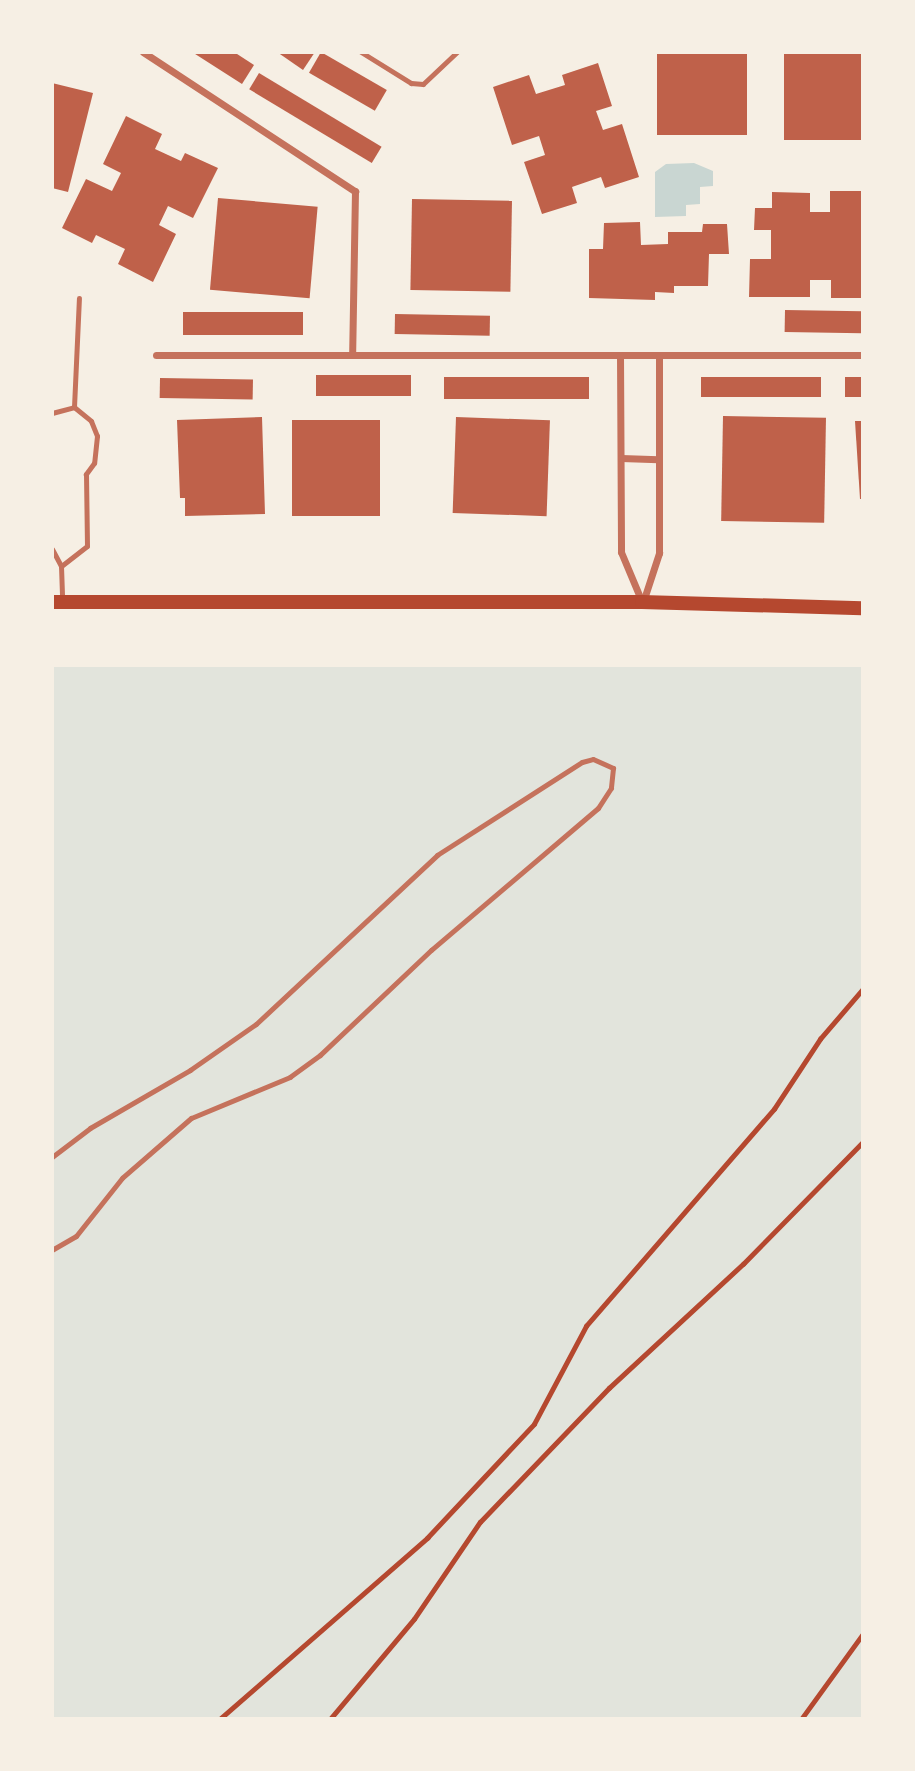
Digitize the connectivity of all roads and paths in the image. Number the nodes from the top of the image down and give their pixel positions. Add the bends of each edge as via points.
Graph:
1 (143, 52) edge
2 (361, 52) edge
3 (457, 52) edge
4 (79, 298) dead end
5 (156, 355) dead end
6 (352, 355) junction
7 (620, 355) junction
8 (863, 355) edge
9 (659, 356) junction
10 (74, 407) junction
11 (52, 413) edge
12 (621, 458) junction
13 (659, 459) junction
14 (52, 549) edge
15 (61, 566) junction
16 (57, 602) edge
17 (642, 602) junction
18 (863, 608) edge
19 (863, 990) edge
20 (863, 1143) edge
21 (52, 1157) edge
22 (52, 1250) edge
23 (863, 1635) edge
24 (221, 1718) edge
25 (331, 1718) edge
26 (802, 1718) edge

1 - 6 street via 355,191
2 - 3 lane via 411,83 423,84
4 - 10 lane
5 - 6 street
6 - 7 street
7 - 9 street
7 - 12 street
8 - 9 street
9 - 13 street
10 - 11 lane
10 - 15 lane via 91,421 97,436 94,463 86,474 87,546
12 - 13 street
12 - 17 street via 621,552
13 - 17 street via 659,553
14 - 15 lane
15 - 16 lane
16 - 17 main road
17 - 18 main road
19 - 24 path via 820,1039 774,1109 594,1314 534,1424 427,1538
20 - 25 path via 743,1264 609,1388 480,1522 426,1603
21 - 22 lane via 90,1128 190,1070 257,1024 437,855 582,762 593,759 613,768 611,788 598,808 431,950 320,1055 290,1077 191,1118 122,1178 76,1236
23 - 26 path

